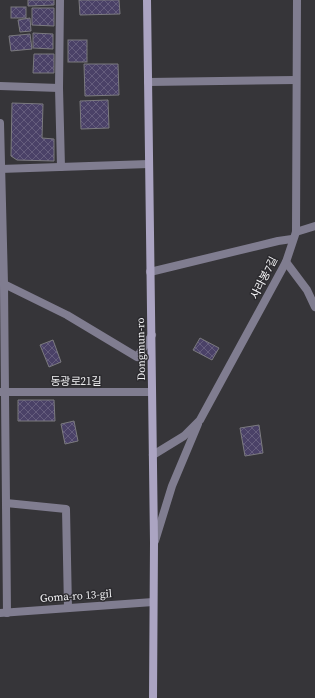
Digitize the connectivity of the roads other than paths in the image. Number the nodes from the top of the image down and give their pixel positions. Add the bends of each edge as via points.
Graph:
1 (60, 0) edge
2 (147, 0) edge
3 (297, 0) edge
4 (296, 80) junction
5 (148, 82) junction
6 (0, 86) edge
7 (59, 88) junction
8 (0, 123) edge
9 (149, 164) junction
10 (62, 167) junction
11 (1, 169) edge
12 (315, 226) edge
13 (294, 236) junction
14 (286, 262) junction
15 (150, 272) junction
16 (4, 284) junction
17 (315, 307) edge
18 (152, 335) junction
19 (2, 392) edge
20 (152, 392) junction
21 (200, 420) junction
22 (153, 455) junction
23 (6, 503) junction
24 (154, 543) junction
25 (153, 602) junction
26 (68, 608) junction
27 (3, 613) edge
28 (153, 698) edge

1 - 7 street
2 - 5 main road, Dongmun-ro
3 - 4 street, 사라봉7길
4 - 5 street
4 - 13 street, 사라봉7길
5 - 9 main road, Dongmun-ro
6 - 7 street
7 - 10 street
8 - 11 street
9 - 10 street
9 - 15 main road, Dongmun-ro
10 - 11 street
11 - 16 street
12 - 13 street
13 - 14 street, 사라봉7길
13 - 15 street
14 - 17 street via 307,290
14 - 21 street, 사라봉7길
15 - 18 main road, Dongmun-ro
16 - 18 street via 67,315 137,357
16 - 19 street
18 - 20 main road, Dongmun-ro
19 - 20 street, 동광로21길
19 - 23 street
20 - 22 main road, Dongmun-ro
21 - 22 street, 사라봉7길 via 184,436
21 - 24 street via 172,486
22 - 24 main road, Dongmun-ro
23 - 26 street via 66,510
23 - 27 street
24 - 25 main road, Dongmun-ro
25 - 26 street, Goma-ro 13-gil
25 - 28 main road, Dongmun-ro
26 - 27 street, Goma-ro 13-gil

